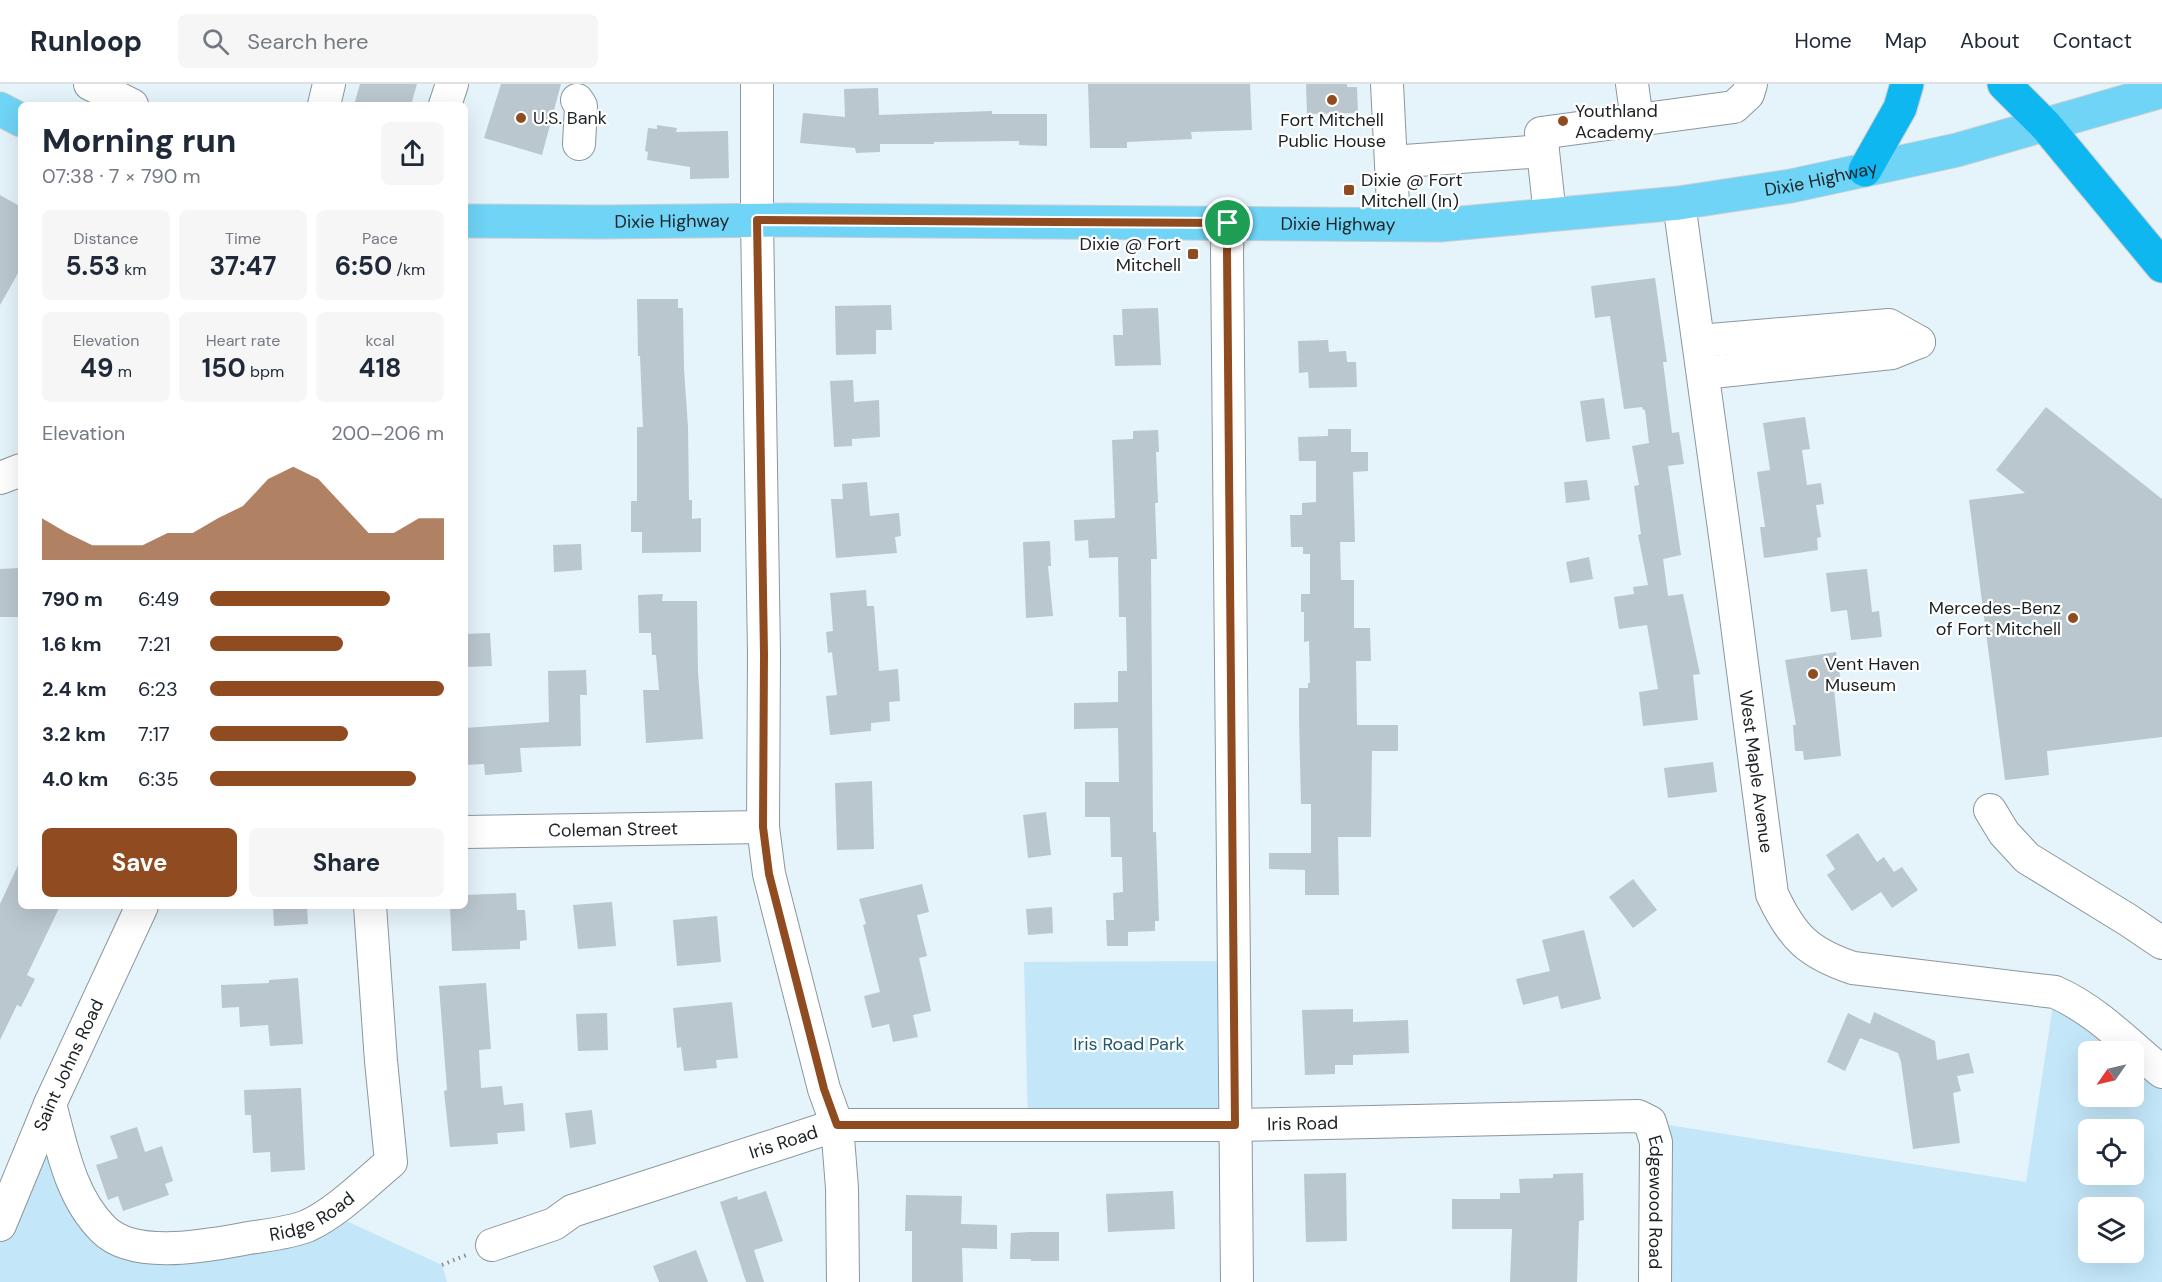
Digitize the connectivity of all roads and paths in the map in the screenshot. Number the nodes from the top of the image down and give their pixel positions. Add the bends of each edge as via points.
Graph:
1 (90, 84) edge
2 (329, 84) edge
3 (452, 84) edge
4 (757, 84) edge
5 (1387, 84) edge
6 (1632, 84) edge
7 (1750, 84) edge
8 (1907, 84) edge
9 (2004, 84) edge
10 (2158, 93) edge
11 (578, 100) dead end
12 (126, 102) edge
13 (325, 102) edge
14 (446, 102) edge
15 (0, 109) edge
16 (18, 118) edge
17 (1637, 120) junction
18 (2046, 126) junction
19 (579, 144) dead end
20 (1543, 151) junction
21 (1391, 162) junction
22 (1865, 170) junction
23 (1679, 203) junction
24 (1550, 215) junction
25 (757, 220) junction
26 (468, 221) edge
27 (1228, 223) junction
28 (1394, 225) junction
29 (2162, 266) edge
30 (1699, 340) junction
31 (1703, 373) junction
32 (18, 471) edge
33 (0, 478) edge
34 (1990, 810) dead end
35 (763, 827) junction
36 (468, 832) edge
37 (141, 909) edge
38 (370, 909) edge
39 (2162, 943) edge
40 (2162, 1072) edge
41 (50, 1104) junction
42 (1650, 1122) joint
43 (837, 1125) junction
44 (1235, 1125) junction
45 (0, 1225) edge
46 (492, 1245) dead end
47 (843, 1282) edge
48 (1237, 1282) edge
49 (1655, 1282) edge

1 - 12 street
2 - 13 street
3 - 14 street
4 - 25 street
5 - 21 street
6 - 17 street
7 - 17 street via 1748,94 1734,107
8 - 22 highway via 1900,108
9 - 18 highway
10 - 18 main road, Dixie Highway
11 - 19 street
15 - 16 main road
17 - 20 street via 1541,133
18 - 22 main road, Dixie Highway
18 - 29 highway
20 - 21 street
20 - 24 street
21 - 28 street
22 - 23 main road, Dixie Highway
23 - 24 main road, Dixie Highway
23 - 30 street, West Maple Avenue
24 - 28 main road, Dixie Highway
25 - 26 main road, Dixie Highway
25 - 27 main road, Dixie Highway
25 - 35 street
27 - 28 main road, Dixie Highway
27 - 44 street
30 - 31 street, West Maple Avenue
30 - 31 street via 1888,325 1919,342 1892,353
31 - 40 street, West Maple Avenue via 1772,894 1785,921 1812,949 1828,960 1853,968 2055,992 2088,1010
32 - 33 street
34 - 39 street via 2027,858
35 - 36 street, Coleman Street
35 - 43 street via 771,885
37 - 41 street, Saint Johns Road
38 - 41 street, Ridge Road via 391,1162 329,1213 307,1226 282,1233 190,1249 140,1246 116,1240 102,1229 69,1176
41 - 45 street, Saint Johns Road
42 - 44 street, Iris Road via 1638,1116
42 - 49 street, Edgewood Road via 1656,1142
43 - 44 street, Iris Road
43 - 46 street, Iris Road via 572,1211 554,1224
43 - 47 street
44 - 48 street

